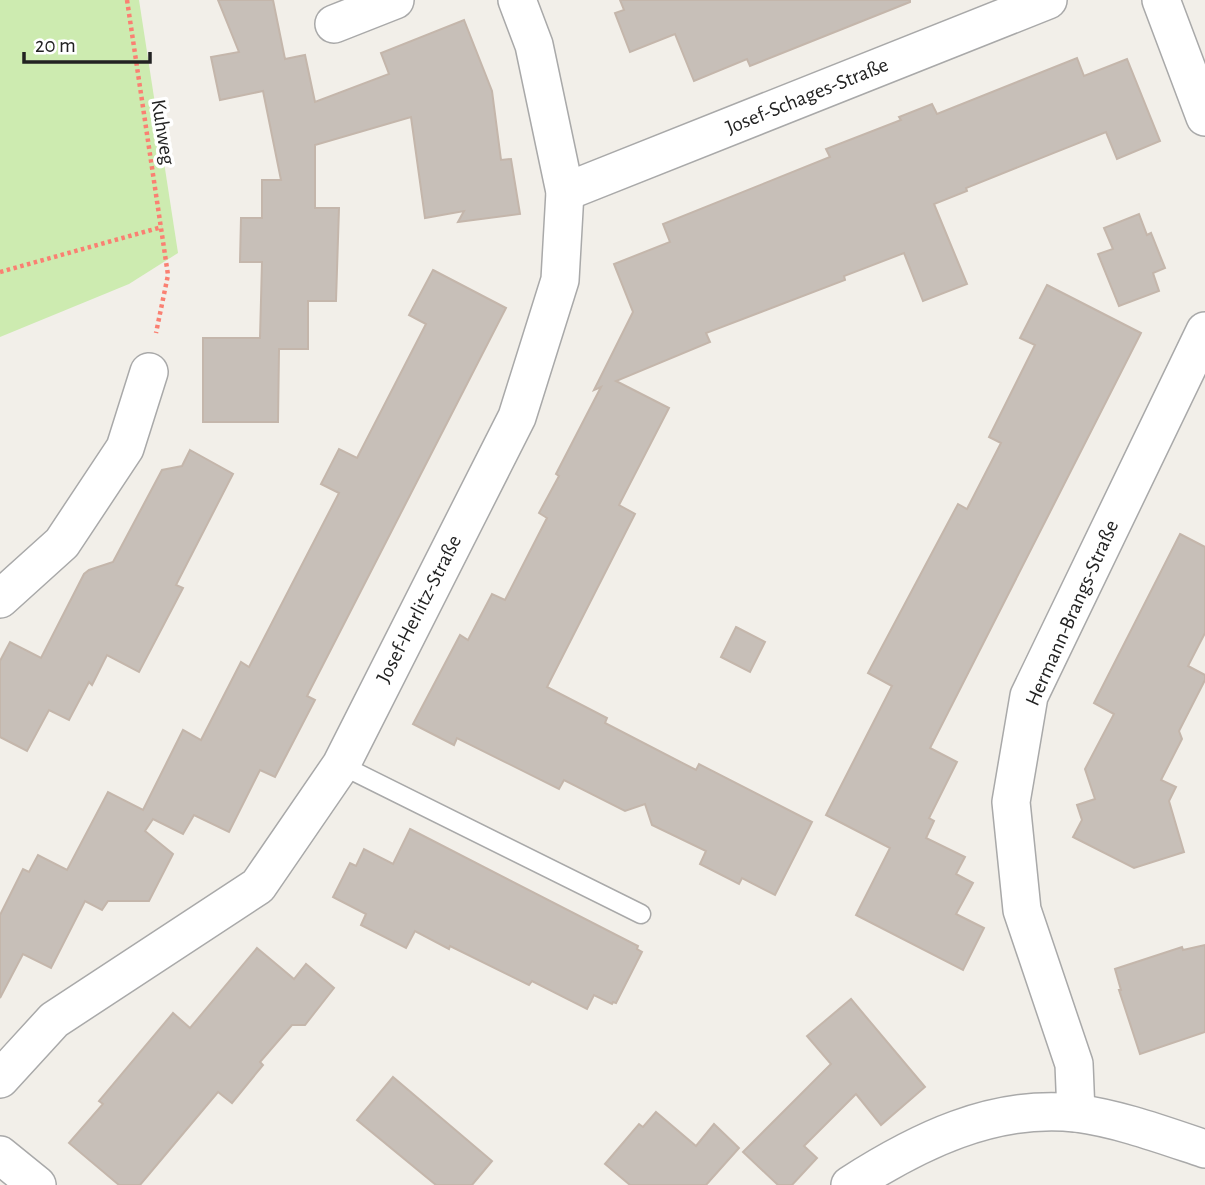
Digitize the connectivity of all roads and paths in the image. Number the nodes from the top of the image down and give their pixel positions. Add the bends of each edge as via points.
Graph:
1 (127, 0) edge
2 (396, 0) edge
3 (517, 0) edge
4 (1048, 0) edge
5 (1161, 0) edge
6 (334, 24) dead end
7 (1205, 117) edge
8 (565, 192) junction
9 (162, 227) junction
10 (0, 272) edge
11 (1205, 332) edge
12 (149, 372) joint
13 (0, 599) edge
14 (341, 765) junction
15 (640, 914) dead end
16 (0, 1079) edge
17 (1076, 1113) junction
18 (1205, 1149) edge
19 (0, 1155) edge
20 (37, 1185) edge
21 (850, 1185) edge

1 - 9 path, Kuhweg
2 - 6 street
3 - 8 street, Josef-Herlitz-Straße via 534,45
4 - 8 street, Josef-Schages-Straße
5 - 7 street
8 - 14 street, Josef-Herlitz-Straße via 560,280 517,417
9 - 10 path
9 - 12 path, Kuhweg via 168,275
11 - 17 street, Hermann-Brangs-Straße via 1029,696 1011,802 1022,910 1074,1064
12 - 13 street via 125,448 62,543
14 - 15 lane
14 - 16 street, Josef-Herlitz-Straße via 258,886 54,1020
17 - 18 street
17 - 21 street via 1020,1114 971,1125 925,1142
19 - 20 street

